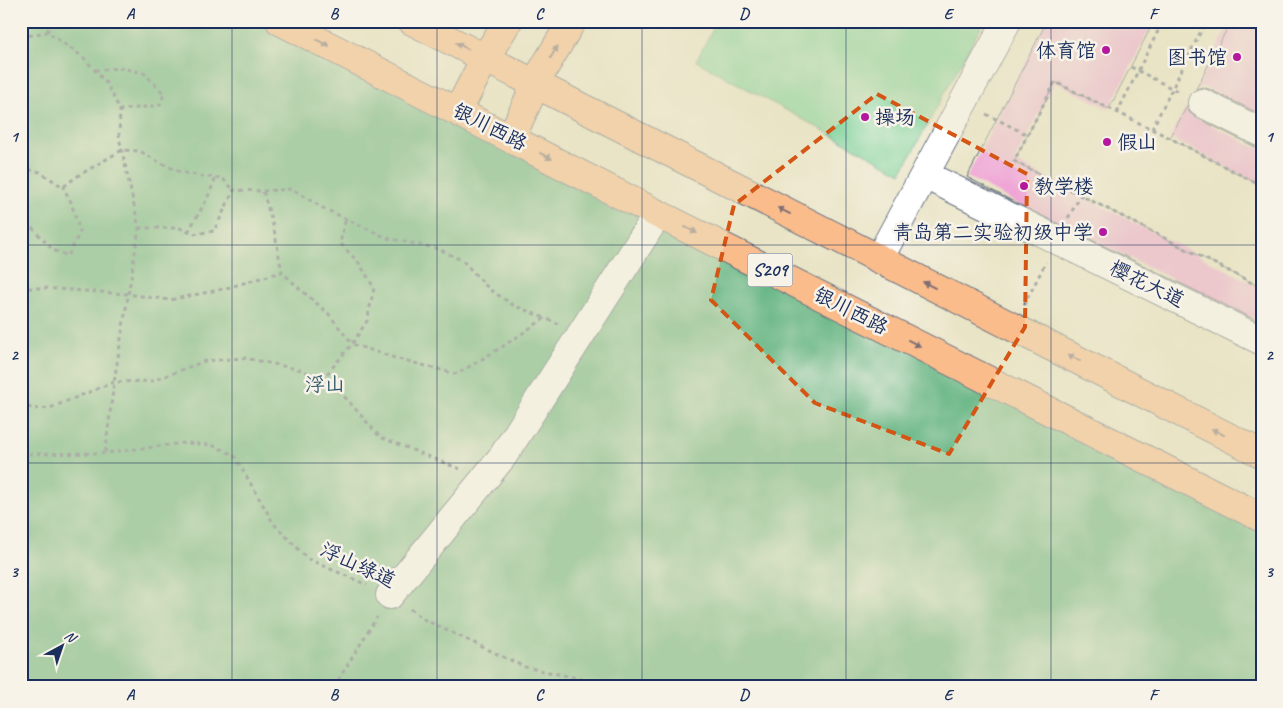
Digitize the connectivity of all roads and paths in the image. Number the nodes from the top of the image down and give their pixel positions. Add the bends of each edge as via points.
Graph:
1 (52, 21) edge
2 (280, 21) edge
3 (412, 21) edge
4 (508, 21) edge
5 (572, 21) edge
6 (1007, 21) edge
7 (1163, 21) edge
8 (1206, 21) edge
9 (47, 32) junction
10 (21, 37) edge
11 (485, 58) junction
12 (1131, 66) dead end
13 (94, 70) junction
14 (1138, 70) junction
15 (536, 84) junction
16 (1172, 88) junction
17 (963, 103) junction
18 (1202, 103) dead end
19 (120, 110) junction
20 (458, 111) junction
21 (1117, 112) junction
22 (1152, 129) junction
23 (1262, 133) edge
24 (1028, 135) junction
25 (511, 138) junction
26 (122, 150) junction
27 (21, 168) edge
28 (925, 174) junction
29 (216, 177) junction
30 (1262, 186) edge
31 (63, 187) junction
32 (234, 190) junction
33 (263, 191) junction
34 (658, 214) junction
35 (21, 216) edge
36 (346, 218) junction
37 (139, 228) junction
38 (188, 232) junction
39 (1058, 240) junction
40 (879, 259) junction
41 (282, 272) junction
42 (1262, 288) edge
43 (21, 292) edge
44 (127, 294) junction
45 (545, 318) junction
46 (1012, 327) junction
47 (580, 335) junction
48 (1262, 341) edge
49 (352, 344) junction
50 (322, 380) junction
51 (114, 382) junction
52 (21, 402) edge
53 (105, 453) junction
54 (21, 454) edge
55 (1262, 454) edge
56 (485, 478) junction
57 (1262, 518) edge
58 (390, 595) junction
59 (334, 687) edge
60 (629, 687) edge
61 (778, 687) edge
62 (867, 687) edge

1 - 9 path
2 -> 20 main road, 银川西路 / S209
11 -> 3 main road
4 - 11 main road
15 -> 5 main road
6 - 17 street
7 - 14 path
8 - 16 path
9 - 10 path
9 - 13 path via 83,57
11 - 15 main road
11 - 20 main road
12 - 14 path
13 - 19 path via 107,84
13 - 19 path via 121,68 144,73 164,94 160,105
14 - 16 path
14 - 21 path
15 - 25 main road
40 -> 15 main road
16 - 22 path
17 - 24 path
17 - 28 street
18 - 23 street
19 - 26 path
20 - 25 main road, 银川西路 / S209
21 - 22 path
21 - 24 path via 1055,82
22 - 30 path
24 - 42 path via 1014,161
25 -> 34 main road, 银川西路 / S209
26 - 29 path via 140,151 180,172
26 - 31 path
26 - 37 path
27 - 31 path via 40,172
28 - 39 street, 樱花大道
28 - 40 street
29 - 32 path via 222,178
29 - 38 path
31 - 35 path via 80,232 68,256 53,250
32 - 33 path
32 - 38 path via 214,231
33 - 36 path via 292,189
33 - 41 path
34 - 47 street
34 -> 57 main road, 银川西路 / S209
36 - 45 path via 387,238 439,249 463,260 489,289 513,305
36 - 49 path via 340,243 360,264 374,288 367,321
37 - 38 path via 180,228
37 - 44 path
39 - 46 path
39 - 48 street, 樱花大道
46 -> 40 main road
41 - 44 path via 170,300
41 - 49 path via 328,313
43 - 44 path via 43,288
44 - 51 path
45 - 47 path
45 - 49 path via 457,374
55 -> 46 main road
47 - 56 street via 503,456
49 - 50 path
50 - 51 path via 302,370 245,358 205,361 152,381
50 - 56 path via 334,385 380,437
51 - 52 path via 50,408 32,409
51 - 53 path
53 - 54 path, 浮山绿道
53 - 58 path, 浮山绿道 via 185,443 212,445 234,454 274,524 308,559
56 - 58 street
58 - 59 path
58 - 60 path, 浮山绿道 via 425,620 525,667
61 - 62 path via 832,684

